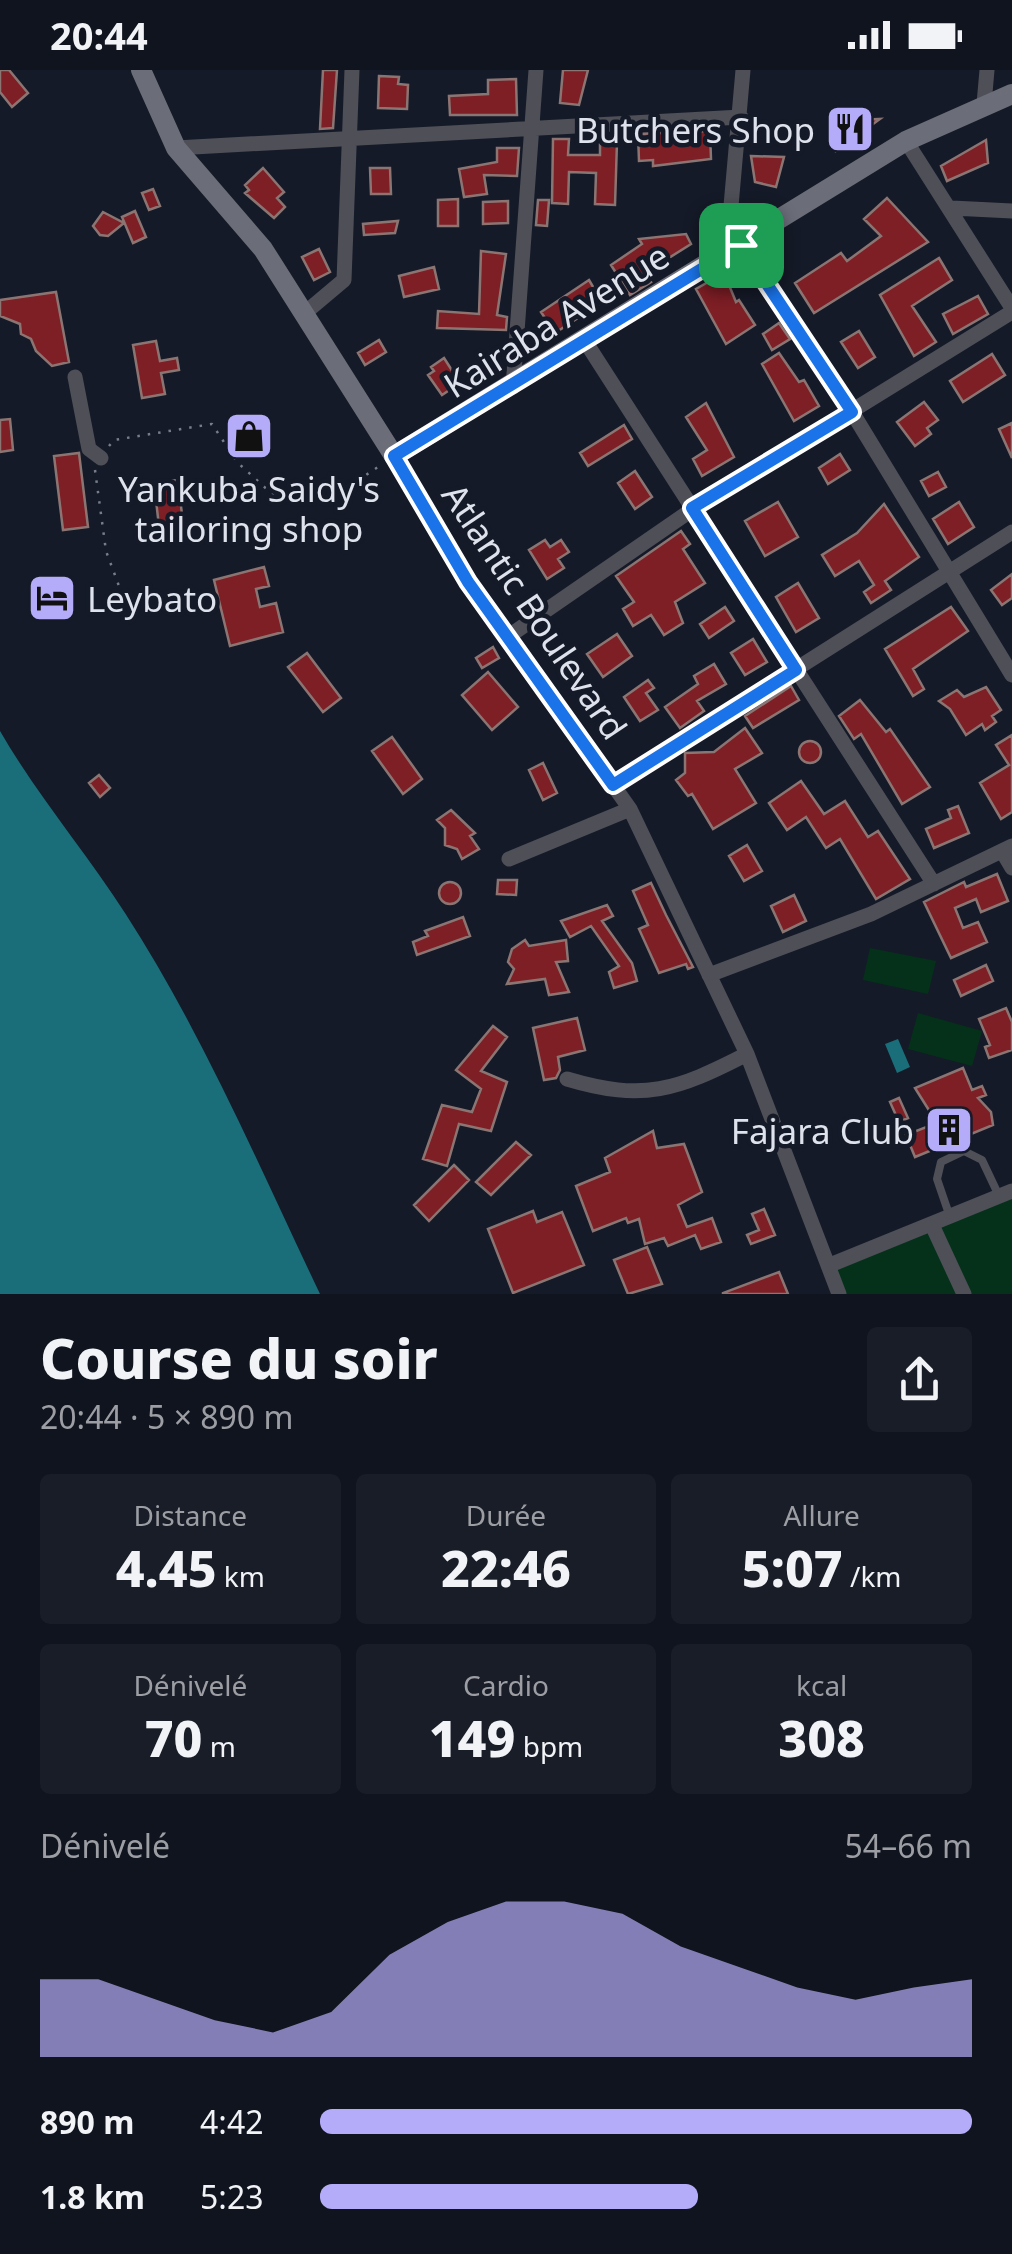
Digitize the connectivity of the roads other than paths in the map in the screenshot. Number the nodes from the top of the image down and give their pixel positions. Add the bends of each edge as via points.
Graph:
1 (141, 70) edge
2 (352, 70) edge
3 (536, 70) edge
4 (743, 70) edge
5 (986, 70) edge
6 (1012, 94) edge
7 (984, 104) junction
8 (741, 117) junction
9 (532, 129) junction
10 (348, 137) junction
11 (906, 141) junction
12 (176, 148) junction
13 (952, 208) junction
14 (1012, 211) edge
15 (741, 245) junction
16 (1012, 310) edge
17 (306, 312) junction
18 (585, 341) junction
19 (75, 378) dead end
20 (512, 387) junction
21 (852, 412) junction
22 (394, 456) junction
23 (102, 458) road end
24 (692, 508) junction
25 (1012, 532) edge
26 (948, 571) junction
27 (509, 636) junction
28 (796, 670) junction
29 (1012, 676) edge
30 (613, 785) junction
31 (630, 809) junction
32 (1007, 848) edge
33 (509, 859) dead end
34 (1012, 868) edge
35 (934, 884) junction
36 (709, 975) junction
37 (746, 1054) junction
38 (567, 1079) dead end
39 (1005, 1193) edge
40 (950, 1218) junction
41 (932, 1225) junction
42 (830, 1265) junction
43 (839, 1294) edge
44 (964, 1294) edge

1 - 12 street, Atlantic Boulevard
2 - 10 street
3 - 9 street
4 - 8 street
5 - 7 street
6 - 7 street, Kairaba Avenue
7 - 11 street, Kairaba Avenue
8 - 9 street
8 - 15 street via 731,206
9 - 10 street
9 - 20 street
10 - 12 street
10 - 17 street via 344,280
11 - 13 street
11 - 15 street, Kairaba Avenue
12 - 17 street, Atlantic Boulevard via 263,249
13 - 14 street
13 - 16 street
15 - 18 street, Kairaba Avenue
15 - 21 street
16 - 21 street
17 - 22 street, Atlantic Boulevard
18 - 20 street, Kairaba Avenue
18 - 24 street
19 - 23 street via 89,449
20 - 22 street, Kairaba Avenue
21 - 24 street
21 - 26 street
22 - 27 street, Atlantic Boulevard via 468,582
24 - 27 street
24 - 28 street
25 - 26 street
26 - 28 street
26 - 29 street
27 - 30 street, Atlantic Boulevard
28 - 30 street
28 - 35 street
30 - 31 street, Atlantic Boulevard
31 - 33 street
31 - 36 street, Atlantic Boulevard
32 - 34 street
32 - 35 street
35 - 36 street
36 - 37 street, Atlantic Boulevard
37 - 38 street via 704,1076 641,1094
37 - 42 street, Atlantic Boulevard
39 - 40 street
39 - 40 lane via 982,1160 964,1150 938,1170
40 - 41 street
41 - 42 street
41 - 44 street
42 - 43 street, Atlantic Boulevard

